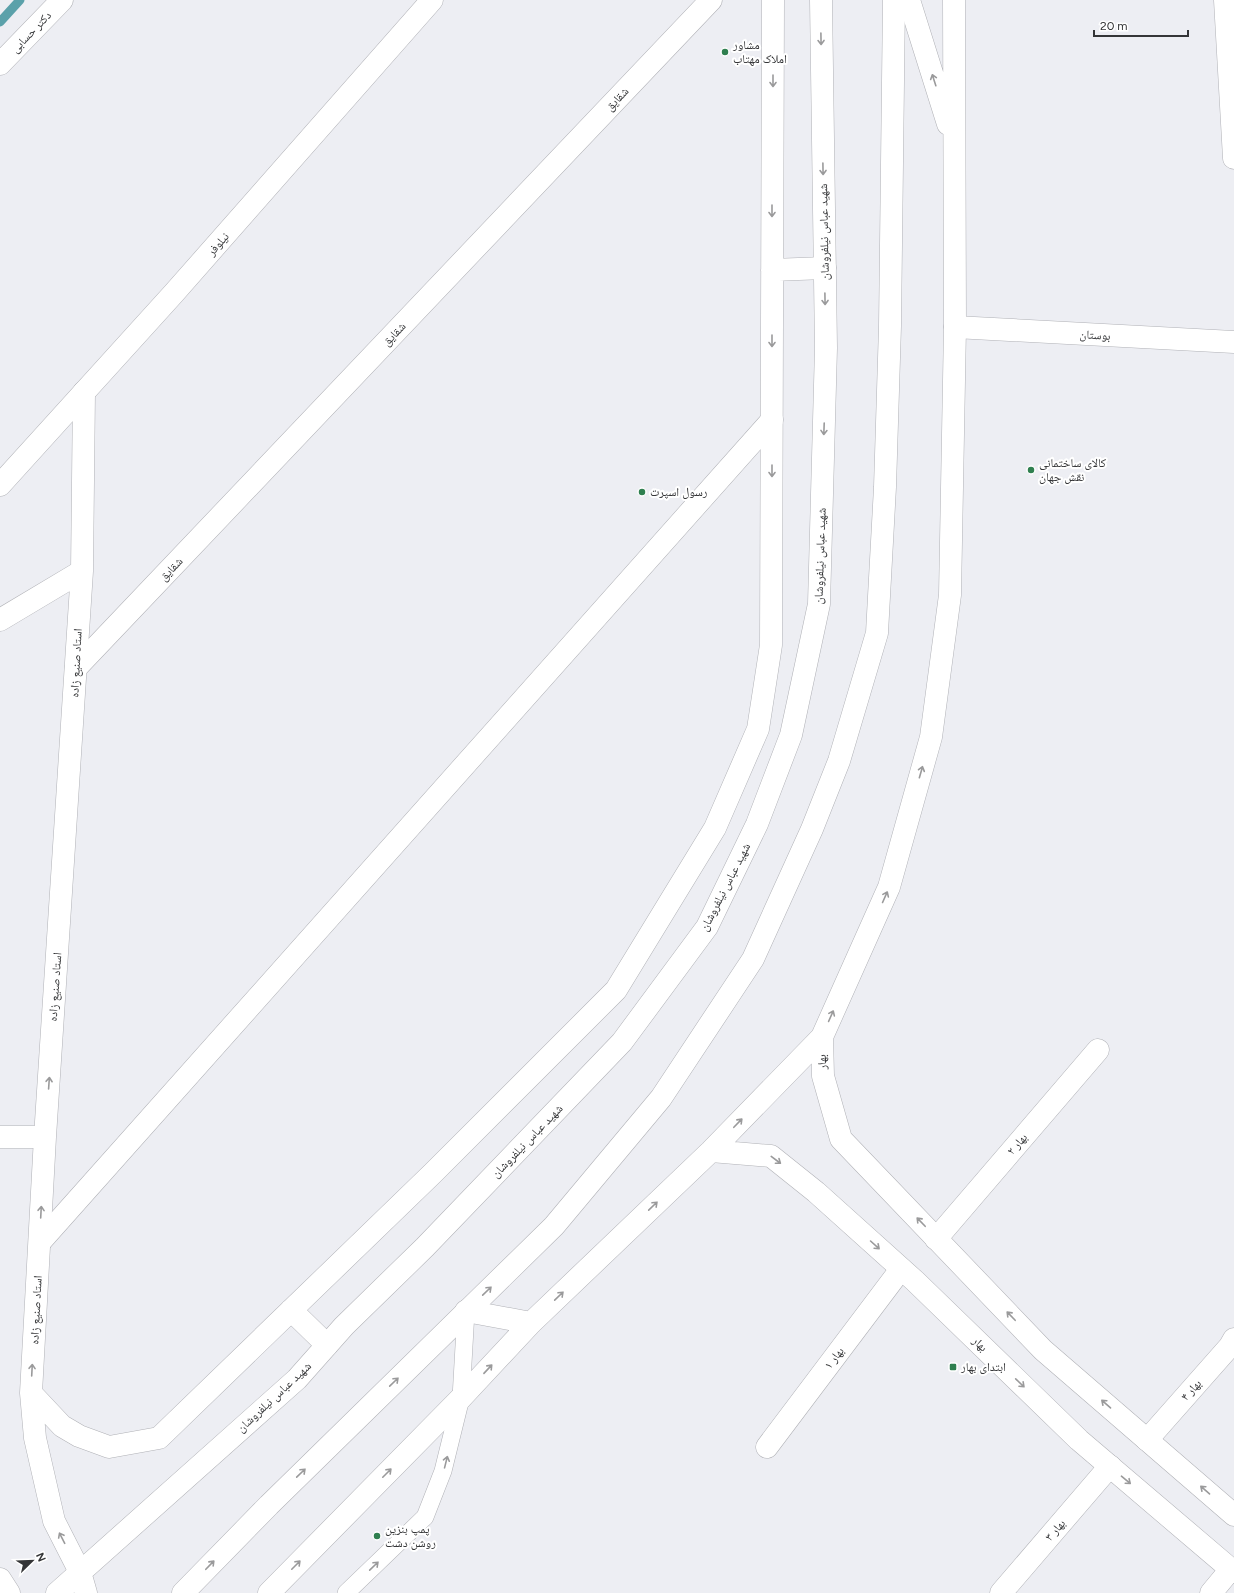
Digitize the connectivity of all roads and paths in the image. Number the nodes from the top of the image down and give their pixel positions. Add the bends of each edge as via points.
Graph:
1 (62, 0) edge
2 (432, 0) edge
3 (711, 0) edge
4 (773, 0) edge
5 (821, 0) edge
6 (894, 0) edge
7 (908, 0) edge
8 (954, 0) edge
9 (1225, 0) edge
10 (0, 64) edge
11 (954, 144) junction
12 (1234, 158) edge
13 (825, 268) junction
14 (772, 270) junction
15 (955, 327) junction
16 (1234, 342) edge
17 (84, 392) junction
18 (772, 420) junction
19 (0, 485) edge
20 (82, 571) junction
21 (0, 620) edge
22 (76, 668) junction
23 (822, 1037) junction
24 (1098, 1050) dead end
25 (0, 1137) edge
26 (45, 1137) junction
27 (711, 1151) junction
28 (936, 1238) junction
29 (40, 1242) junction
30 (901, 1269) junction
31 (291, 1310) junction
32 (466, 1311) junction
33 (531, 1323) junction
34 (1234, 1339) edge
35 (327, 1345) junction
36 (31, 1393) junction
37 (461, 1398) junction
38 (1147, 1440) junction
39 (767, 1447) dead end
40 (1110, 1466) junction
41 (1234, 1515) edge
42 (1232, 1571) edge
43 (80, 1572) junction
44 (0, 1578) edge
45 (9, 1593) edge
46 (57, 1593) edge
47 (86, 1593) edge
48 (182, 1593) edge
49 (269, 1593) edge
50 (346, 1593) edge
51 (1001, 1593) edge
52 (1211, 1593) edge

1 - 10 street, دکتر حسابی
2 - 17 street, نیلوفر
3 - 22 street, شقایق
4 -> 14 street
5 -> 13 street, شهید عباس نیلفروشان
32 -> 6 street via 554,1226 661,1098 753,959 812,829 838,761 877,633 890,326
11 -> 7 street
8 - 11 street
9 - 12 street
11 - 15 street
13 - 14 street
13 -> 35 street, شهید عباس نیلفروشان via 826,348 819,604 790,734 756,824 707,927 622,1042
14 -> 18 street
15 - 16 street, بوستان
23 -> 15 street via 889,887 931,737 950,595
17 - 19 street, نیلوفر
17 - 20 street, استاد صنیع زاده
18 - 29 street
18 -> 31 street via 771,645 758,729 716,828 616,990 433,1173
20 - 21 street
20 - 22 street, استاد صنیع زاده
26 -> 22 street, استاد صنیع زاده
27 -> 23 street
28 -> 23 street, بهار via 841,1139 823,1076
24 - 28 street, بهار ۲
25 - 26 street
29 -> 26 street, استاد صنیع زاده
27 -> 30 street, بهار via 771,1156 816,1192
33 -> 27 street
38 -> 28 street, بهار via 1043,1350
36 -> 29 street, استاد صنیع زاده
30 - 39 street, بهار ۱
30 -> 40 street, بهار via 1079,1440
31 - 35 street
31 - 36 street via 159,1438 109,1447 79,1436 62,1426
32 - 33 street
32 - 37 lane
48 -> 32 street
37 -> 33 street
34 - 38 street, بهار ۴
35 - 43 street, شهید عباس نیلفروشان via 297,1379
43 -> 36 street, استاد صنیع زاده via 54,1521 35,1438
49 -> 37 street
50 -> 37 lane via 425,1517 443,1471
41 -> 38 street, بهار
40 -> 42 street, بهار
40 - 51 street, بهار ۳
42 - 52 street
43 - 46 street, شهید عباس نیلفروشان
43 - 47 street, استاد صنیع زاده
44 - 45 street

